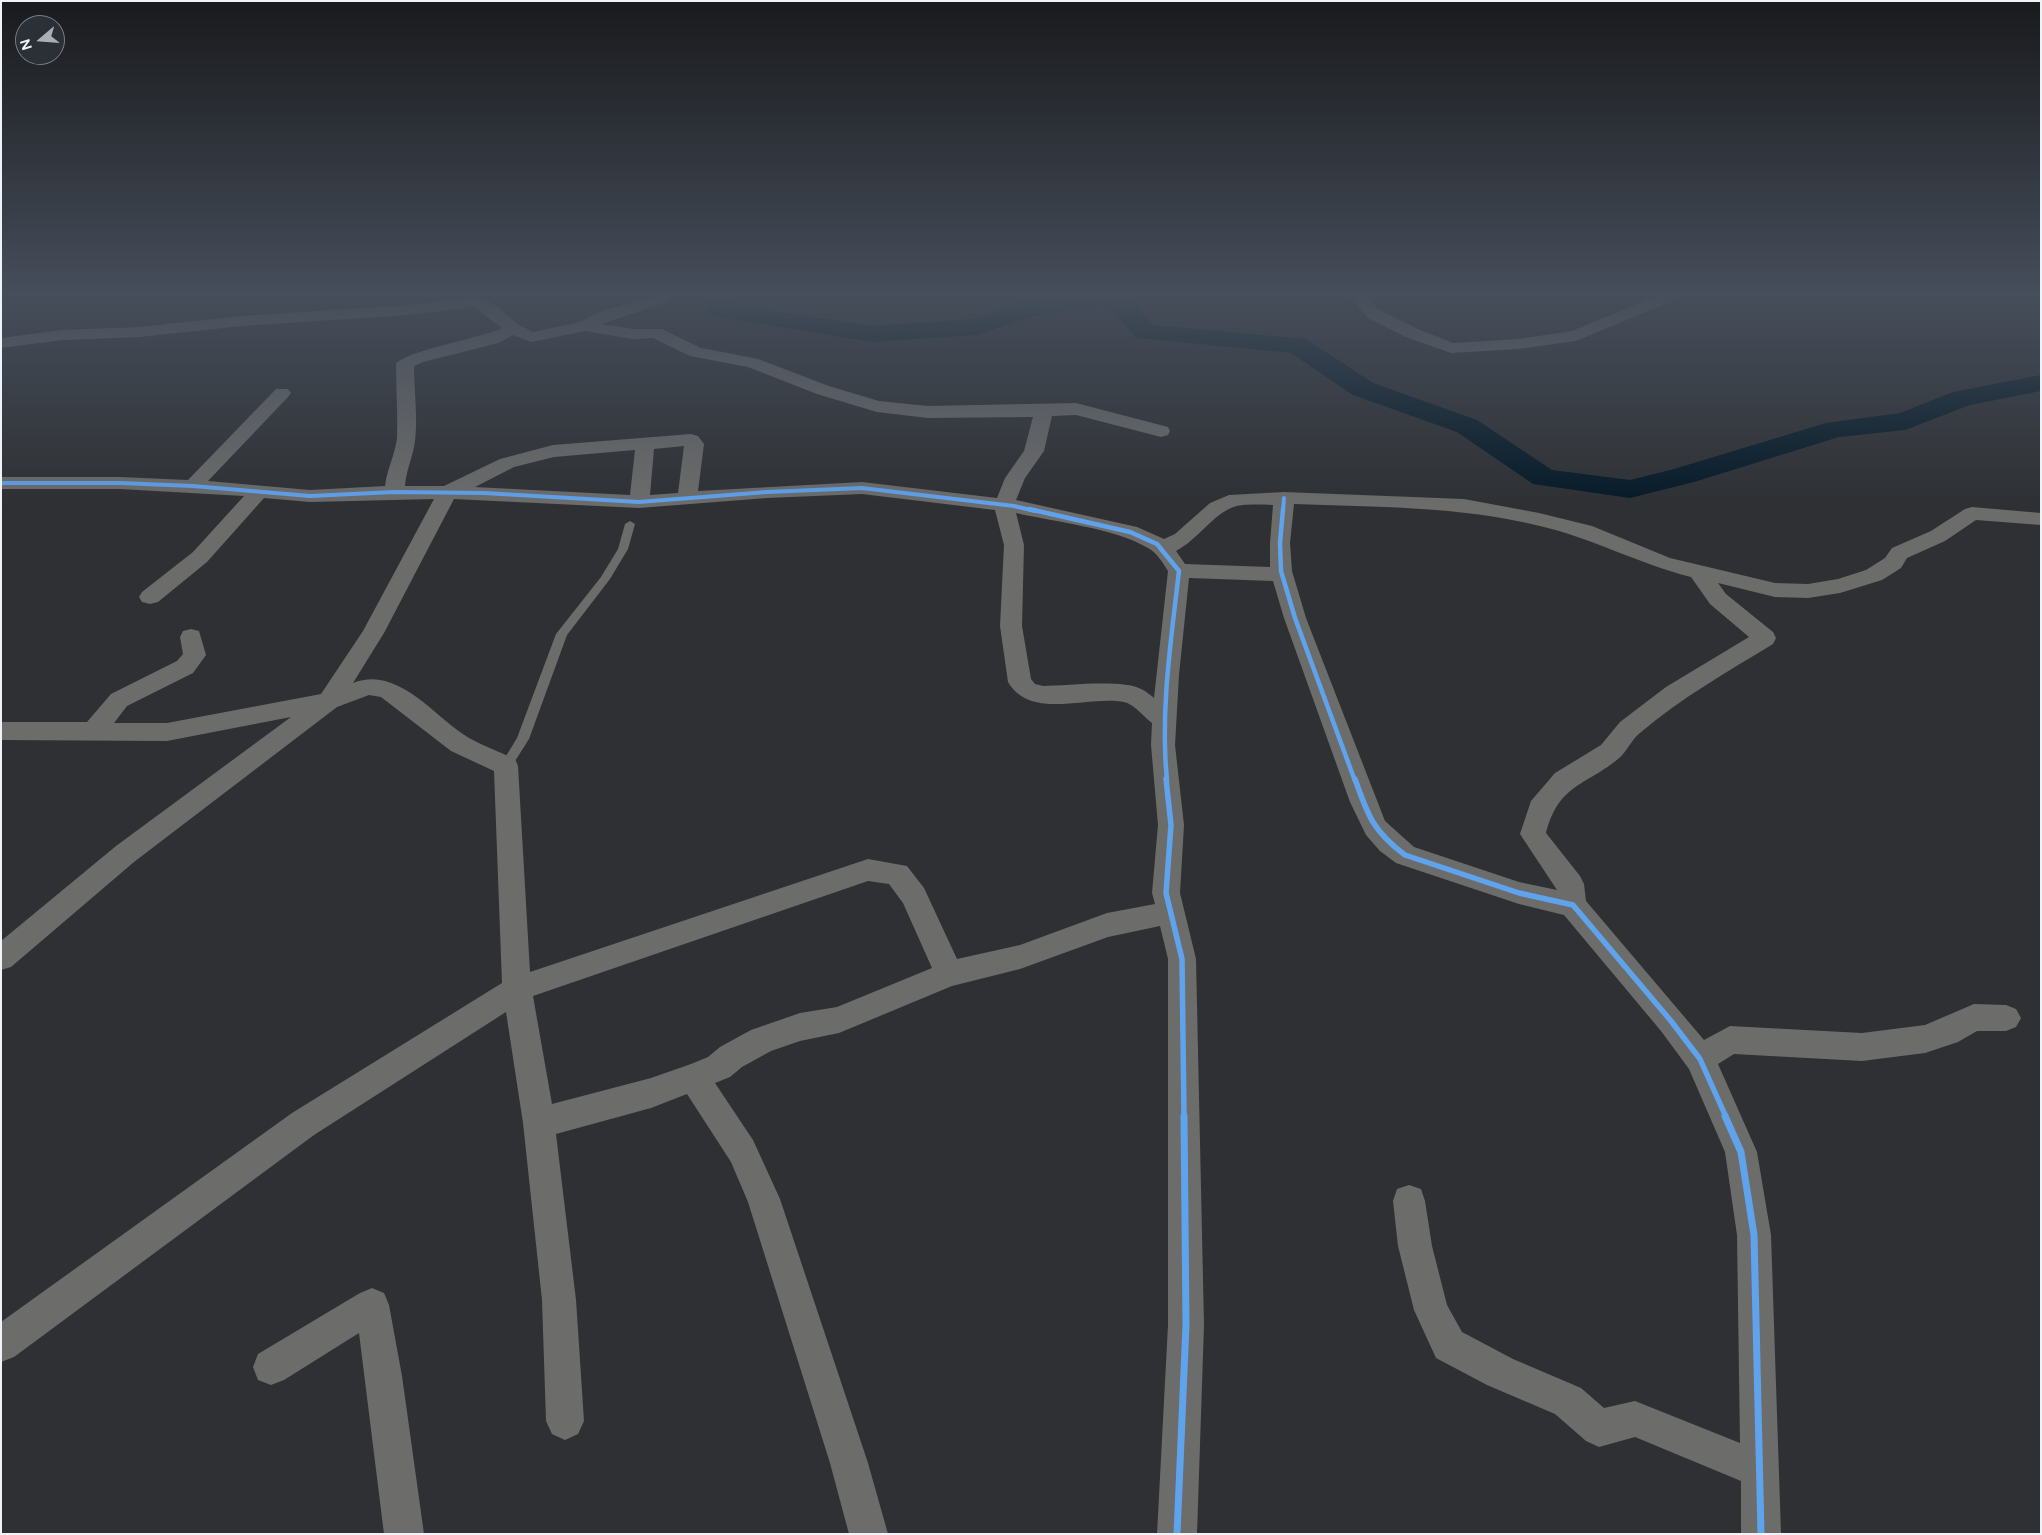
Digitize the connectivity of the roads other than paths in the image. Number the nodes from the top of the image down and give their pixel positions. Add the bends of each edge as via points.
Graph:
1 (405, 365) edge
2 (759, 365) edge
3 (282, 393) dead end
4 (1044, 411) junction
5 (1161, 431) dead end
6 (644, 442) junction
7 (1, 483) edge
8 (193, 486) junction
9 (394, 492) junction
10 (258, 493) junction
11 (447, 493) junction
12 (687, 498) junction
13 (1284, 498) junction
14 (1004, 505) junction
15 (634, 513) junction
16 (2041, 519) edge
17 (1162, 549) junction
18 (1179, 571) junction
19 (1698, 571) junction
20 (1283, 576) junction
21 (150, 598) dead end
22 (191, 637) dead end
23 (329, 701) junction
24 (1164, 719) junction
25 (1, 731) edge
26 (92, 733) junction
27 (506, 766) junction
28 (1573, 906) junction
29 (1170, 912) junction
30 (1, 958) edge
31 (949, 974) junction
32 (517, 989) junction
33 (2006, 1018) dead end
34 (1700, 1059) junction
35 (694, 1078) junction
36 (539, 1123) junction
37 (1409, 1201) dead end
38 (1, 1344) edge
39 (271, 1367) dead end
40 (565, 1421) dead end
41 (1759, 1469) junction
42 (404, 1534) edge
43 (869, 1534) edge
44 (1177, 1534) edge
45 (1761, 1534) edge

1 - 9 street via 406,438
2 - 4 street via 823,390 877,406 928,412
3 - 8 street
4 - 5 street via 1076,409
4 - 14 street via 1034,451 1015,478
6 - 11 street via 553,451 507,463
6 - 12 street via 691,440 694,444
6 - 15 street
7 - 8 street
8 - 10 street
9 - 10 street via 310,496
9 - 11 street
10 - 21 street via 200,557
11 - 15 street
11 - 23 street via 373,633
12 - 14 street via 862,488
12 - 15 street
13 - 17 street via 1229,501 1216,507 1182,539
13 - 19 street via 1464,505 1585,531 1664,563
13 - 20 street via 1280,543
14 - 17 street via 1130,532
14 - 24 street via 1014,545 1011,626 1020,682 1027,690 1043,695 1133,695
15 - 27 lane via 624,549 562,634 523,739
16 - 19 street via 1972,513 1938,536 1899,553 1893,563 1874,575 1840,586 1808,591 1775,590
17 - 18 street
18 - 20 street
18 - 24 street
19 - 28 street via 1718,599 1765,638 1674,693 1629,728 1610,752 1564,780 1540,808 1533,834 1570,884
20 - 28 street via 1295,618 1375,828 1405,855 1427,864
22 - 26 street via 195,655 185,667 119,700
23 - 26 street via 167,732
23 - 27 street via 368,686 388,690 460,744
23 - 30 street via 124,854
24 - 29 street via 1163,745 1171,825 1166,893
25 - 26 street
27 - 32 street
28 - 34 street
29 - 31 street via 1108,926 1020,957
29 - 44 street via 1182,959 1186,1315
31 - 32 street via 914,896 896,874 868,870
31 - 35 street via 839,1020 800,1027 762,1040 719,1067
32 - 36 street
32 - 38 street via 303,1124
33 - 34 street via 1974,1017 1947,1032 1925,1039 1862,1047 1730,1040
34 - 41 street via 1741,1152 1754,1236
35 - 36 street
35 - 43 street via 742,1151 764,1199
36 - 40 street via 559,1300
37 - 41 street via 1415,1246 1431,1310 1449,1345 1500,1372 1568,1401 1599,1428 1635,1419
39 - 42 street via 372,1305
41 - 45 street

